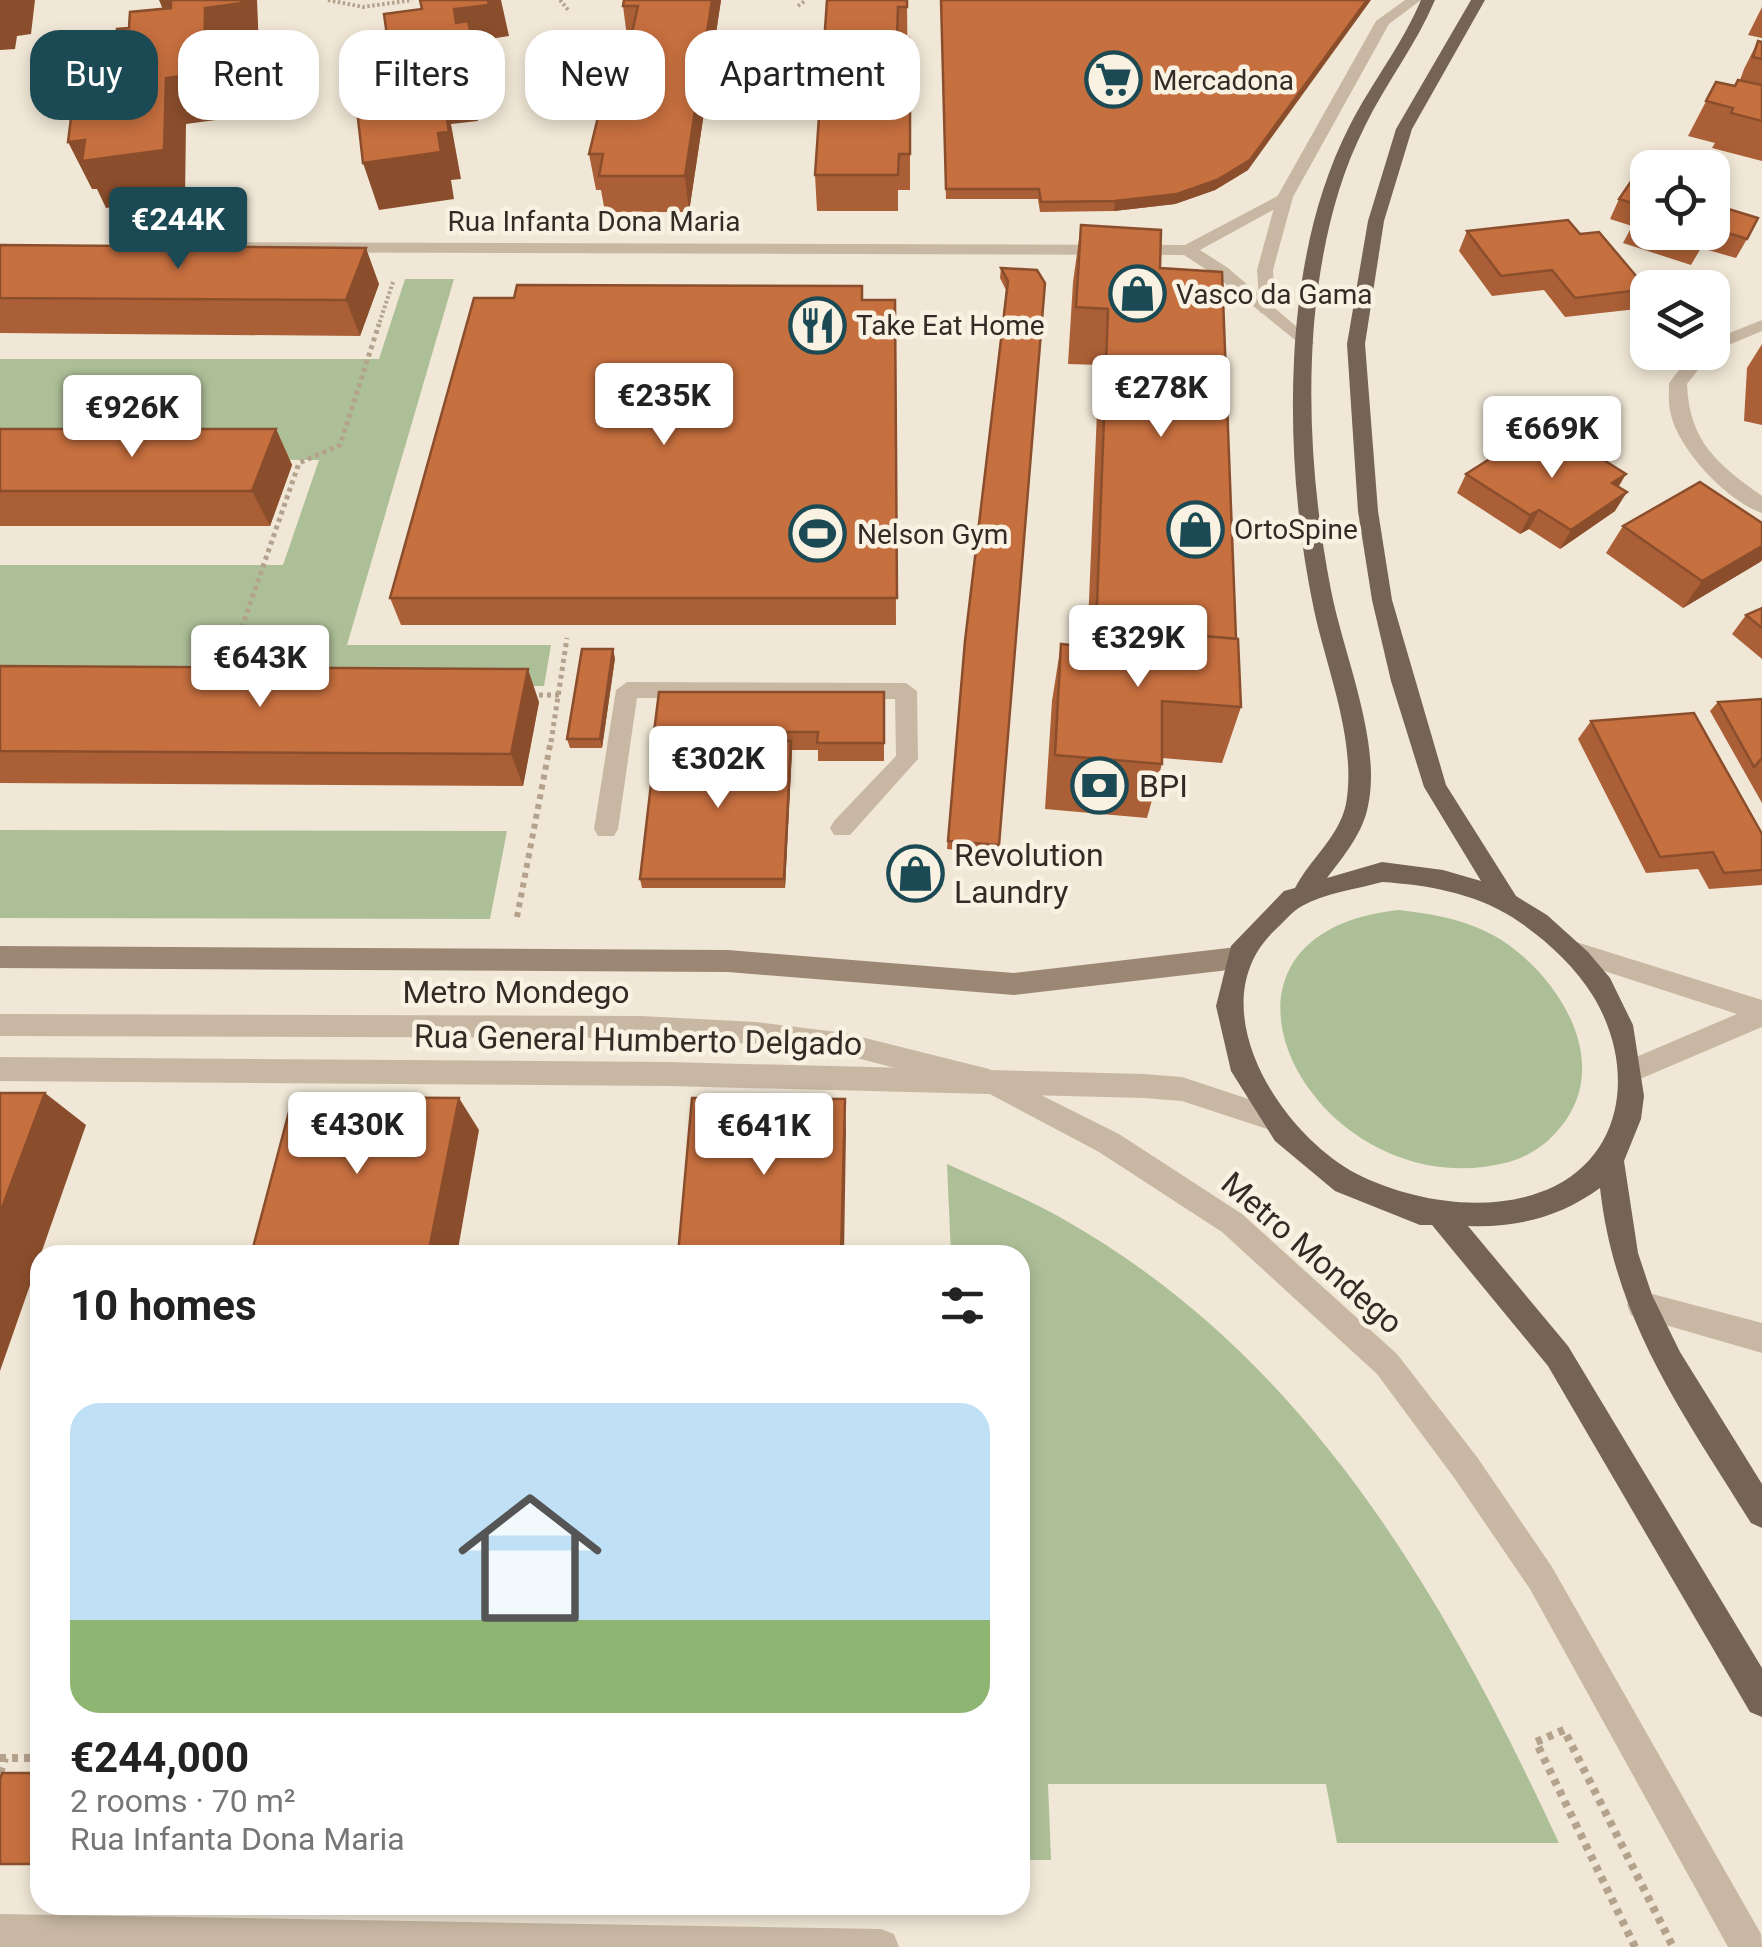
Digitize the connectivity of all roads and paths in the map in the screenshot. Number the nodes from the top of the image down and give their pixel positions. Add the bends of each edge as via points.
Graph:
1 (328, 0) edge
2 (412, 0) edge
3 (560, 0) edge
4 (806, 0) edge
5 (1414, 0) edge
6 (1428, 0) edge
7 (1478, 0) edge
8 (798, 6) dead end
9 (569, 10) dead end
10 (1284, 197) junction
11 (168, 247) edge
12 (404, 248) junction
13 (1188, 250) junction
14 (1266, 309) junction
15 (1762, 326) edge
16 (1730, 339) edge
17 (1305, 344) junction
18 (1688, 370) edge
19 (1762, 506) edge
20 (567, 638) edge
21 (224, 680) edge
22 (518, 694) edge
23 (558, 694) junction
24 (606, 828) dead end
25 (842, 828) dead end
26 (1306, 888) junction
27 (1507, 902) junction
28 (515, 928) dead end
29 (1572, 952) junction
30 (0, 957) edge
31 (1238, 958) junction
32 (1762, 1013) edge
33 (0, 1025) edge
34 (0, 1070) edge
35 (1631, 1071) junction
36 (988, 1082) junction
37 (1270, 1118) junction
38 (1610, 1159) junction
39 (1442, 1216) junction
40 (1642, 1305) junction
41 (1762, 1338) edge
42 (1762, 1512) edge
43 (1762, 1700) edge
44 (2, 1758) edge
45 (30, 1758) edge
46 (0, 1773) edge
47 (0, 1932) edge
48 (605, 1944) edge
49 (881, 1947) edge
50 (1635, 1947) edge
51 (1673, 1947) edge
52 (1748, 1947) edge

1 - 2 path via 363,8
3 - 9 path
4 - 8 path
5 - 10 street via 1383,20
6 - 17 main road via 1342,163 1316,250
7 - 27 main road via 1404,128 1376,221 1356,344 1368,512 1402,682 1435,787
10 - 13 street, Rua Infanta Dona Maria
10 - 14 street via 1265,270
11 - 12 street, Rua Infanta Dona Maria
12 - 13 street, Rua Infanta Dona Maria
12 - 21 path via 340,444 300,463
13 - 14 street
14 - 17 street
15 - 16 street
17 - 26 main road via 1302,405 1320,586 1359,761 1357,806
18 - 19 street via 1678,383 1680,416 1698,450
20 - 23 path
22 - 23 path
23 - 28 path
24 - 25 street via 627,690 906,690 907,758
26 - 27 main road via 1342,876 1424,874
26 - 31 main road via 1266,917
27 - 29 main road
29 - 32 street
29 - 35 main road via 1602,988 1622,1028
30 - 31 main road via 728,961 1014,984
31 - 37 main road via 1229,996 1231,1036
32 - 35 street
33 - 36 street, Metro Mondego via 756,1033 844,1044
34 - 36 street, Rua General Humberto Delgado
35 - 38 main road via 1630,1102
36 - 37 street, Rua General Humberto Delgado via 1182,1089
36 - 52 street, Metro Mondego via 1109,1142 1232,1223 1387,1364 1541,1578
37 - 39 main road via 1305,1155 1347,1184
38 - 39 main road via 1572,1191 1534,1209
38 - 40 main road via 1626,1263
39 - 43 main road via 1558,1356
40 - 41 street
40 - 42 main road
44 - 45 path
44 - 46 path
47 - 48 street
48 - 49 street
50 - 51 path via 1536,1742 1564,1730

